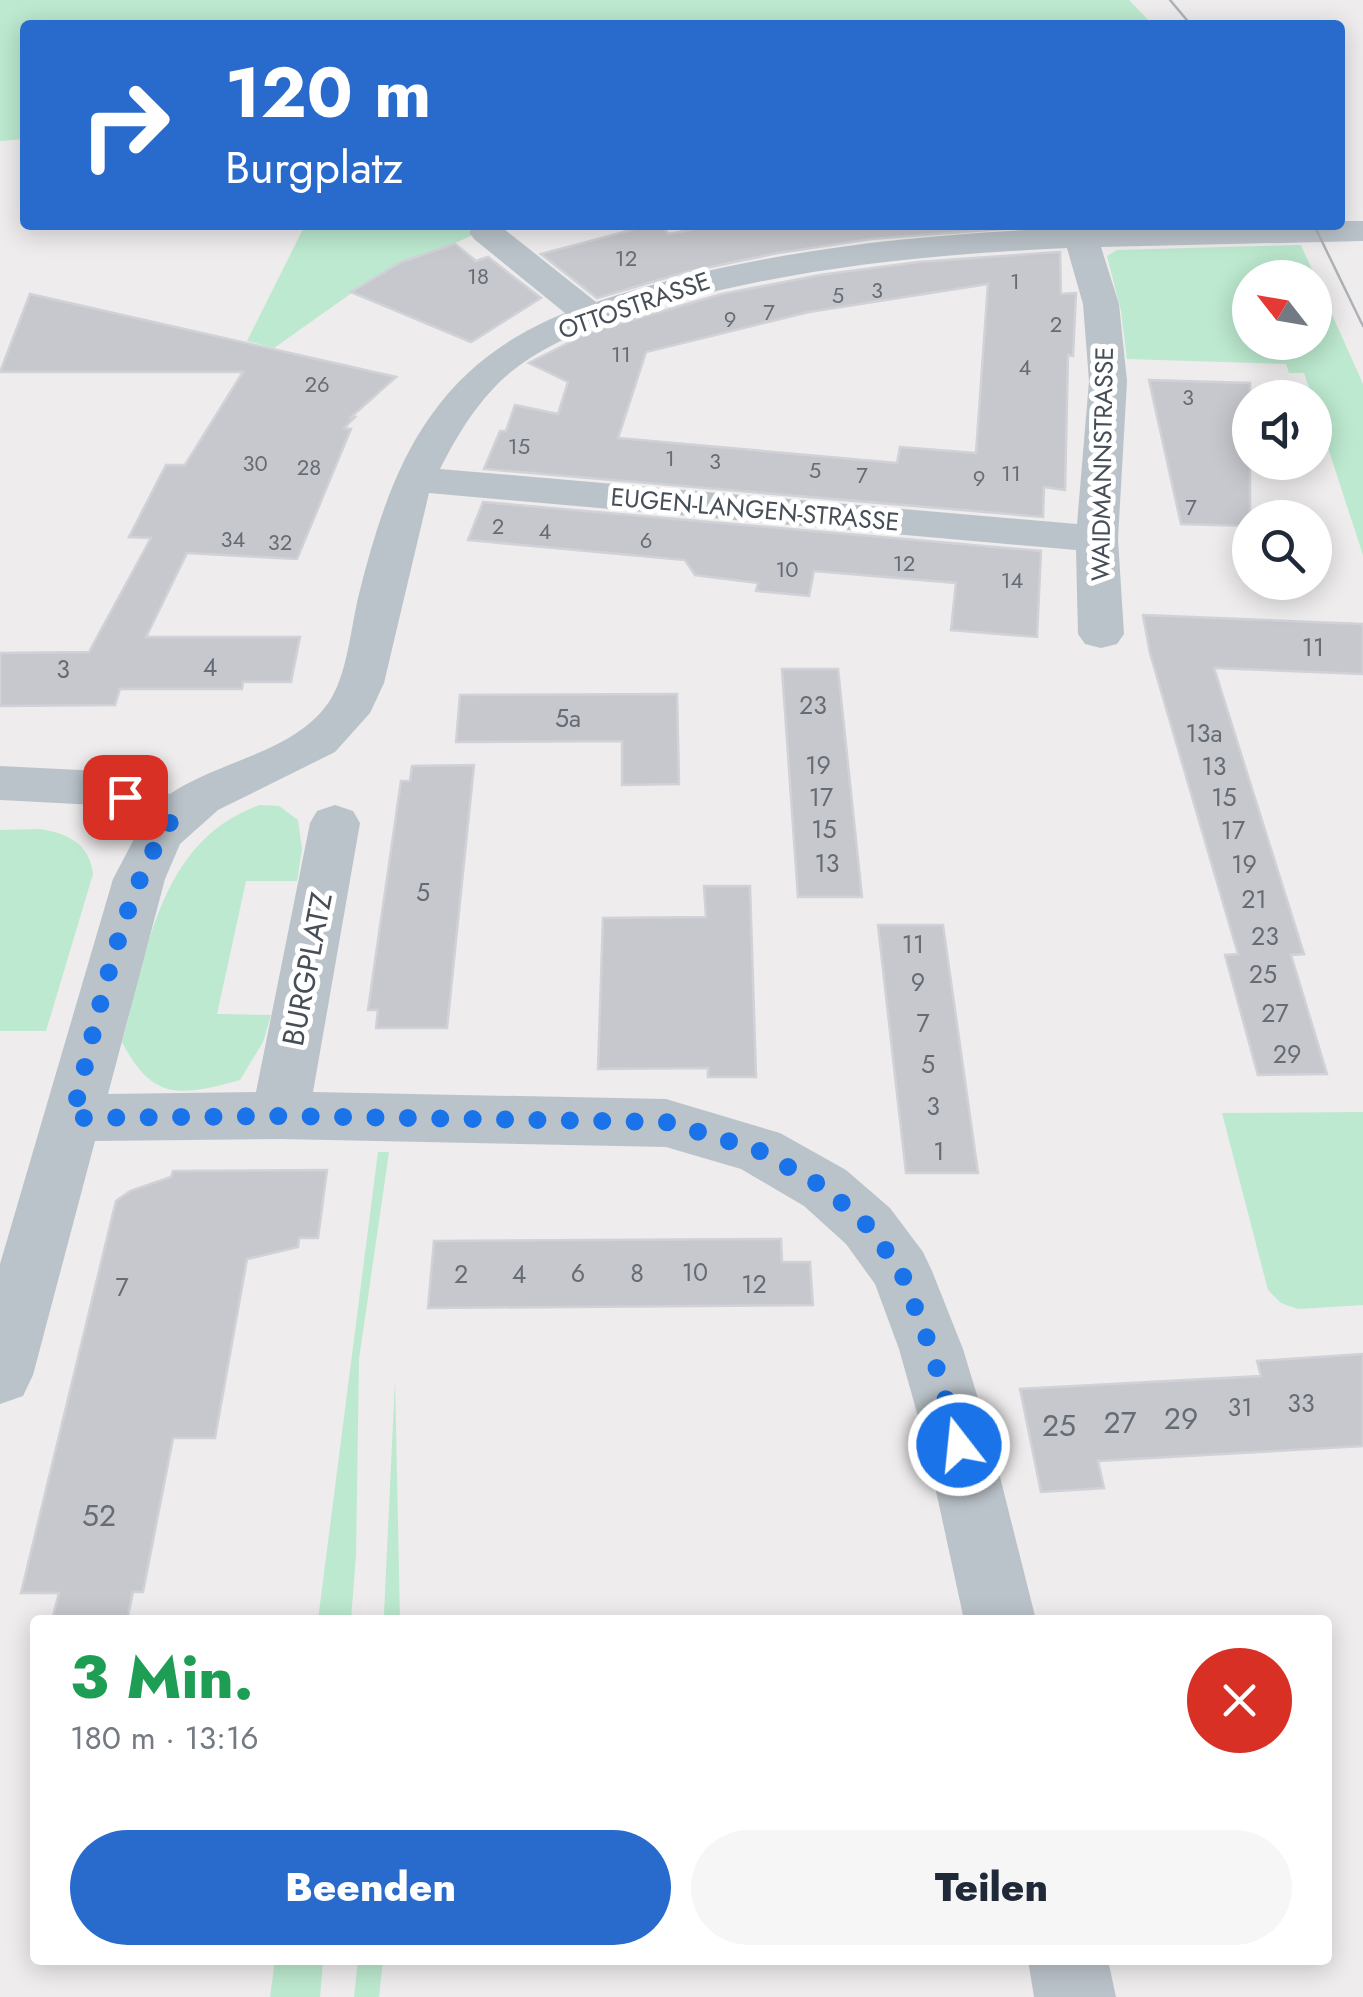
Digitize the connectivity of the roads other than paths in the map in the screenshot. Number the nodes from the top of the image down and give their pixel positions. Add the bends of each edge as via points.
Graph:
1 (1363, 231) edge
2 (486, 232) dead end
3 (1081, 238) junction
4 (590, 315) junction
5 (414, 479) junction
6 (1096, 539) junction
7 (1102, 634) dead end
8 (0, 783) edge
9 (176, 814) junction
10 (334, 823) dead end
11 (280, 1116) junction
12 (72, 1118) junction
13 (0, 1376) edge
14 (999, 1615) edge
15 (1069, 1965) edge
16 (1075, 1997) edge

1 - 3 street, OTTOSTRASSE
2 - 4 street
3 - 4 street, OTTOSTRASSE via 940,242 799,260 698,281
3 - 6 street, WAIDMANNSTRASSE via 1101,304 1108,381
4 - 5 street, OTTOSTRASSE via 500,363 467,394
5 - 6 street, EUGEN-LANGEN-STRASSE
5 - 9 street, OTTOSTRASSE via 354,700 326,736
6 - 7 street, WAIDMANNSTRASSE
8 - 9 street via 100,788
9 - 12 street via 139,879
10 - 11 street, BURGPLATZ
11 - 12 street
11 - 14 street via 666,1122 758,1150 825,1188 868,1226 901,1271 959,1445
12 - 13 street
15 - 16 street

